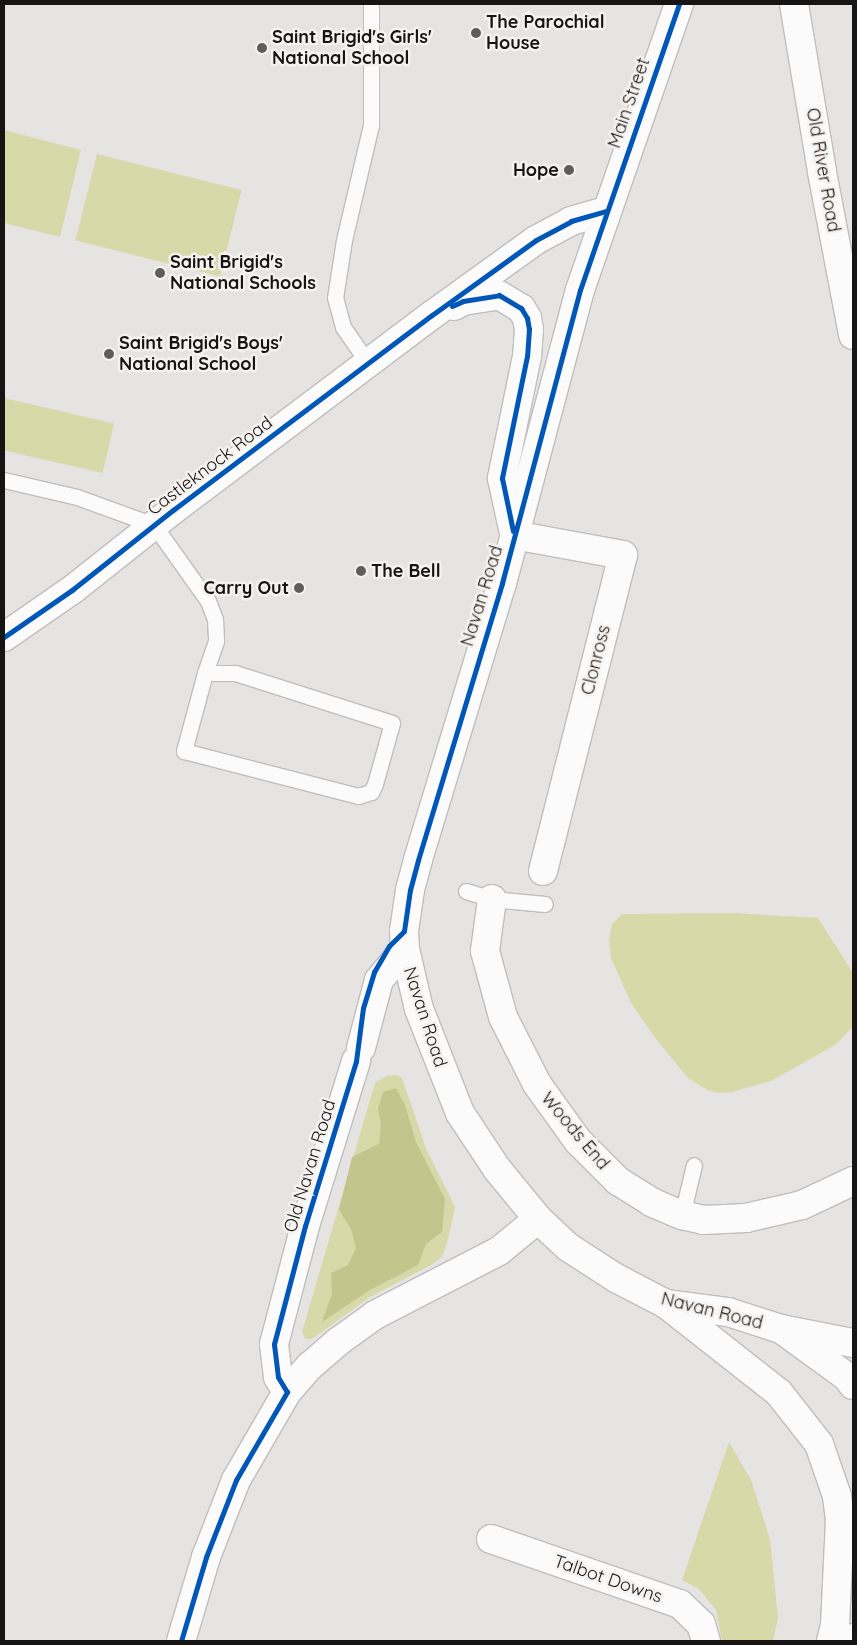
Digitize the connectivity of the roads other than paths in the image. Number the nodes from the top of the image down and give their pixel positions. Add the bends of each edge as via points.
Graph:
1 (371, 4) edge
2 (679, 4) edge
3 (794, 4) edge
4 (606, 211) junction
5 (432, 315) junction
6 (853, 335) edge
7 (368, 363) junction
8 (4, 480) edge
9 (154, 525) junction
10 (514, 535) junction
11 (4, 637) edge
12 (205, 673) junction
13 (543, 871) dead end
14 (479, 895) joint
15 (545, 904) dead end
16 (405, 950) junction
17 (694, 1164) dead end
18 (853, 1181) edge
19 (682, 1216) junction
20 (538, 1219) junction
21 (666, 1304) junction
22 (781, 1329) junction
23 (853, 1343) edge
24 (853, 1384) edge
25 (287, 1392) junction
26 (491, 1539) dead end
27 (181, 1641) edge
28 (706, 1641) edge
29 (831, 1641) edge

1 - 7 lane via 372,125 344,240 336,298 343,327
2 - 4 main road, Main Street
3 - 6 main road, Old River Road
4 - 5 main road, Castleknock Road via 571,221 536,240
4 - 10 main road, Navan Road via 580,290
5 - 7 main road, Castleknock Road
5 - 10 main road, Castleknock Road via 463,301 499,295 522,308 527,318 527,356 502,478
7 - 9 main road, Castleknock Road
8 - 9 lane via 77,497
9 - 11 main road, Castleknock Road via 72,590
9 - 12 lane via 208,601 215,619 216,641
10 - 13 main road, Clonross via 623,555
10 - 16 main road, Navan Road via 410,890 404,931
12 - 12 lane via 184,751 358,796 371,792 392,723 235,673
14 - 15 lane
14 - 19 main road, Woods End via 485,951 503,1017 537,1084 578,1141 618,1181 651,1202
16 - 20 main road, Navan Road via 419,1009 460,1113 497,1169
16 - 25 main road, Old Navan Road via 379,980 274,1344 278,1377
17 - 19 lane
18 - 19 main road, Woods End via 802,1205 746,1218 703,1220
20 - 21 main road, Navan Road via 576,1252 616,1278
20 - 25 main road via 499,1251 375,1315 310,1366
21 - 22 main road, Navan Road via 728,1312
21 - 29 main road via 779,1393 819,1444 837,1496 840,1519 835,1625
22 - 23 main road
22 - 24 main road, Navan Road
25 - 27 main road via 236,1480 206,1556
26 - 28 main road, Talbot Downs via 680,1604 701,1624

